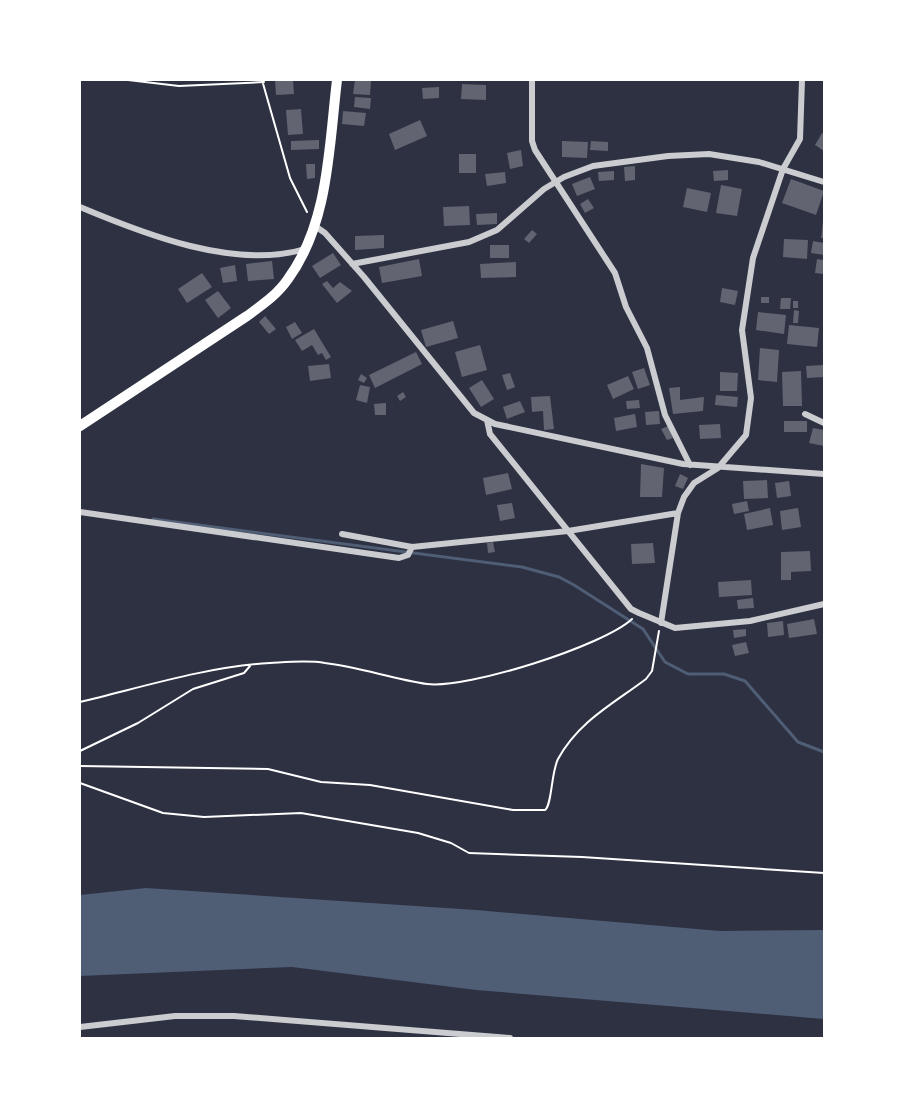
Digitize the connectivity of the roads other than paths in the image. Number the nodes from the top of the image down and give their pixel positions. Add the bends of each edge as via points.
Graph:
1 (337, 80) edge
2 (532, 80) edge
3 (802, 80) edge
4 (783, 169) junction
5 (557, 181) junction
6 (825, 182) edge
7 (80, 207) edge
8 (315, 226) junction
9 (305, 249) junction
10 (352, 264) junction
11 (805, 414) dead end
12 (487, 420) junction
13 (825, 423) edge
14 (80, 426) edge
15 (690, 465) junction
16 (718, 468) junction
17 (825, 474) edge
18 (80, 512) edge
19 (678, 513) junction
20 (568, 531) junction
21 (342, 534) dead end
22 (412, 547) junction
23 (825, 604) edge
24 (662, 623) junction
25 (80, 1026) edge
26 (510, 1038) edge

1 - 8 main road via 327,170
2 - 5 street via 532,141
3 - 4 street via 800,139
4 - 5 street via 710,154 668,156 593,166
4 - 6 street
4 - 16 street via 753,258 742,330 752,398 746,435
5 - 10 street via 497,230 469,242
5 - 15 street via 615,273 626,307 641,332 665,415
7 - 9 street via 132,227 233,256
8 - 9 main road
8 - 10 street
9 - 14 main road via 272,298
10 - 12 street via 474,412
11 - 13 street
12 - 15 street via 535,434
12 - 20 street via 490,434
15 - 16 street
16 - 17 street
16 - 19 street via 694,483
18 - 22 street via 399,558 408,555
19 - 20 street
19 - 24 street
20 - 22 street
20 - 24 street via 631,609
21 - 22 street
23 - 24 street via 750,621 675,628
25 - 26 street via 176,1016 224,1016

